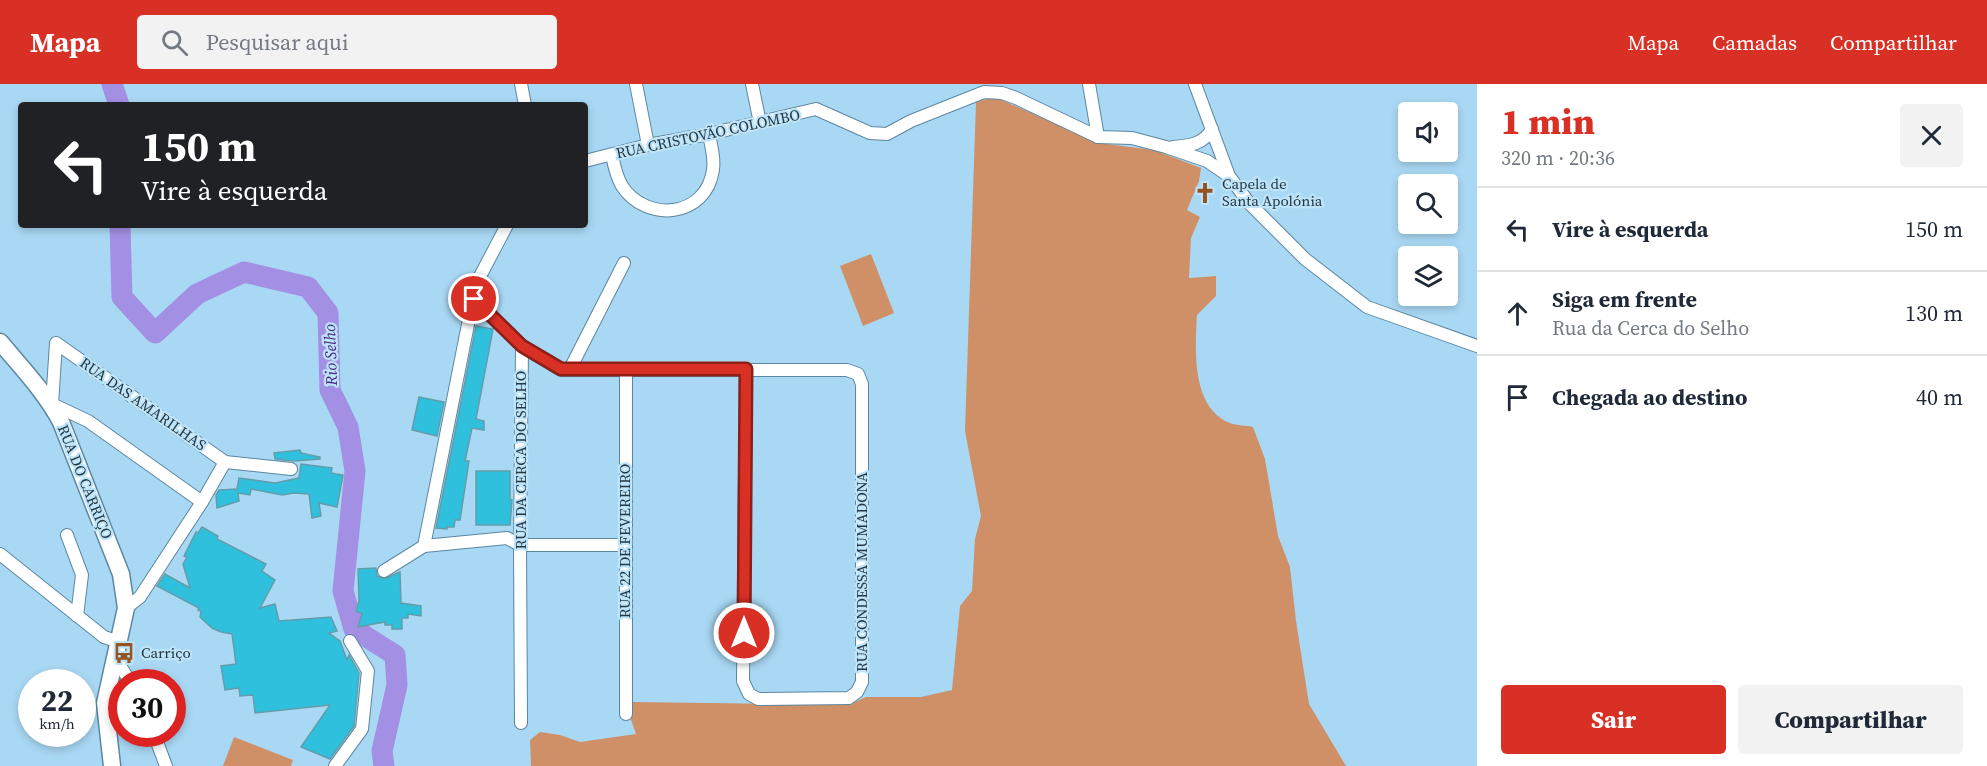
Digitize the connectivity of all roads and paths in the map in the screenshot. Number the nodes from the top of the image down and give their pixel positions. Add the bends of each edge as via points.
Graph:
1 (521, 84) edge
2 (636, 84) edge
3 (752, 84) edge
4 (1089, 84) edge
5 (1195, 84) edge
6 (524, 102) edge
7 (760, 123) junction
8 (1212, 129) junction
9 (709, 134) junction
10 (1098, 137) junction
11 (648, 145) junction
12 (1170, 148) junction
13 (1220, 150) junction
14 (612, 154) junction
15 (588, 160) edge
16 (1229, 176) junction
17 (505, 228) edge
18 (624, 263) dead end
19 (474, 299) junction
20 (0, 342) edge
21 (522, 346) junction
22 (1477, 346) edge
23 (570, 369) junction
24 (626, 369) junction
25 (746, 369) junction
26 (52, 404) junction
27 (225, 462) junction
28 (291, 469) dead end
29 (202, 502) junction
30 (67, 535) dead end
31 (520, 545) junction
32 (625, 545) junction
33 (424, 546) junction
34 (0, 554) edge
35 (384, 571) dead end
36 (126, 608) junction
37 (76, 616) junction
38 (350, 641) dead end
39 (117, 649) junction
40 (125, 669) edge
41 (626, 714) dead end
42 (521, 723) dead end
43 (159, 747) edge
44 (341, 764) edge
45 (112, 766) edge
46 (166, 766) edge

1 - 6 street
2 - 11 street
3 - 7 street
4 - 10 street
5 - 8 street
7 - 9 street, RUA CRISTOVÃO COLOMBO
7 - 10 street, RUA CRISTOVÃO COLOMBO via 816,109 870,133 886,134 984,92 1016,98
8 - 12 street, RUA CRISTOVÃO COLOMBO via 1200,142
8 - 13 street
9 - 11 street, RUA CRISTOVÃO COLOMBO
9 - 14 street via 714,158 712,179 700,196 673,211 662,212 635,200 618,179
10 - 12 street, RUA CRISTOVÃO COLOMBO via 1132,138
11 - 14 street, RUA CRISTOVÃO COLOMBO
12 - 13 street, RUA CRISTOVÃO COLOMBO via 1201,154
12 - 16 street, RUA CRISTOVÃO COLOMBO via 1207,161
13 - 16 street
14 - 15 street, RUA CRISTOVÃO COLOMBO
16 - 22 street via 1293,248 1357,301
17 - 19 street via 476,284
18 - 23 street
19 - 21 street
19 - 33 street
20 - 26 street
21 - 23 street via 561,369
21 - 31 street, RUA DA CERCA DO SELHO
23 - 24 street
24 - 25 street
24 - 32 street, RUA 22 DE FEVEREIRO
25 - 25 street, RUA CONDESSA MUMADONA via 743,681 749,693 758,699 849,698 862,682 862,384 858,374 848,370
26 - 27 street, RUA DAS AMARILHAS via 56,343
26 - 29 street, RUA DO CARRIÇO via 88,421
26 - 36 street, RUA DO CARRIÇO via 121,574
27 - 28 street, RUA DAS AMARILHAS
27 - 29 street
29 - 36 street via 140,597
30 - 37 street via 82,575
31 - 32 street
31 - 33 street via 507,538
31 - 42 street, RUA DA CERCA DO SELHO
32 - 41 street, RUA 22 DE FEVEREIRO
33 - 35 street
34 - 37 street
36 - 39 street, RUA DO CARRIÇO
37 - 39 street
38 - 44 street via 368,671 362,729
39 - 40 street
39 - 45 street, RUA DO CARRIÇO via 105,703
43 - 46 street

